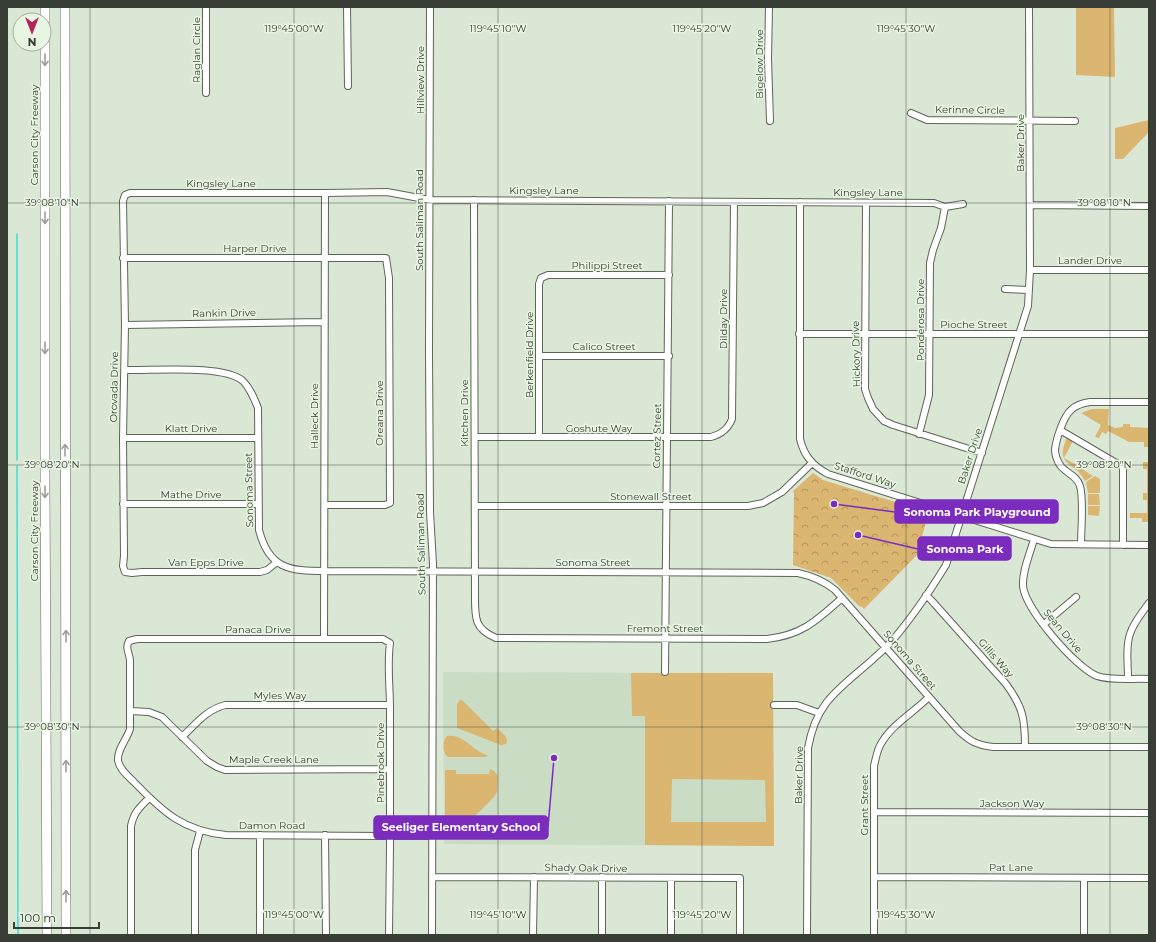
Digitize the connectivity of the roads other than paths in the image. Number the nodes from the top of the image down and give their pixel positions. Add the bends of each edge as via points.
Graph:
1 (45, 7) edge
2 (66, 7) edge
3 (206, 7) edge
4 (347, 7) edge
5 (430, 7) edge
6 (769, 7) edge
7 (1029, 7) edge
8 (348, 86) dead end
9 (206, 93) dead end
10 (911, 113) dead end
11 (770, 121) dead end
12 (1030, 121) junction
13 (1075, 121) dead end
14 (429, 153) joint
15 (325, 193) junction
16 (125, 195) joint
17 (430, 200) junction
18 (474, 200) junction
19 (668, 201) junction
20 (734, 202) junction
21 (800, 202) junction
22 (866, 203) junction
23 (963, 204) dead end
24 (1030, 205) junction
25 (1149, 206) edge
26 (945, 207) junction
27 (123, 258) junction
28 (325, 258) junction
29 (386, 258) joint
30 (1030, 270) junction
31 (1149, 270) edge
32 (668, 274) junction
33 (545, 275) joint
34 (1005, 289) dead end
35 (1029, 290) junction
36 (324, 322) junction
37 (125, 325) junction
38 (799, 334) junction
39 (865, 334) junction
40 (930, 334) junction
41 (1019, 334) junction
42 (1149, 334) edge
43 (539, 356) junction
44 (668, 356) junction
45 (124, 370) junction
46 (1149, 402) edge
47 (1060, 430) junction
48 (723, 432) joint
49 (919, 434) junction
50 (539, 437) junction
51 (123, 438) junction
52 (258, 438) junction
53 (475, 438) junction
54 (667, 438) junction
55 (982, 453) junction
56 (812, 463) junction
57 (123, 504) junction
58 (258, 504) junction
59 (324, 505) junction
60 (475, 506) junction
61 (666, 506) junction
62 (962, 516) junction
63 (1034, 539) junction
64 (1081, 545) junction
65 (1123, 545) junction
66 (1149, 545) edge
67 (277, 562) junction
68 (324, 571) junction
69 (433, 572) junction
70 (475, 572) junction
71 (665, 572) junction
72 (132, 574) joint
73 (926, 595) junction
74 (1076, 597) dead end
75 (842, 598) junction
76 (1149, 603) edge
77 (1044, 624) junction
78 (479, 626) joint
79 (665, 638) junction
80 (324, 639) junction
81 (129, 641) joint
82 (388, 641) joint
83 (886, 648) junction
84 (665, 672) dead end
85 (1128, 678) junction
86 (1149, 678) edge
87 (929, 697) junction
88 (390, 705) junction
89 (774, 705) dead end
90 (131, 711) junction
91 (819, 713) junction
92 (182, 737) junction
93 (1025, 747) junction
94 (1149, 747) edge
95 (390, 768) junction
96 (149, 798) junction
97 (874, 812) junction
98 (1149, 813) edge
99 (200, 831) junction
100 (260, 835) junction
101 (325, 835) junction
102 (390, 836) junction
103 (433, 836) junction
104 (432, 877) junction
105 (534, 877) junction
106 (602, 877) junction
107 (874, 877) junction
108 (671, 878) junction
109 (1084, 878) junction
110 (1149, 878) edge
111 (47, 935) edge
112 (66, 935) edge
113 (131, 935) edge
114 (195, 935) edge
115 (260, 935) edge
116 (326, 935) edge
117 (389, 935) edge
118 (432, 935) edge
119 (534, 935) edge
120 (602, 935) edge
121 (671, 935) edge
122 (740, 935) edge
123 (807, 935) edge
124 (874, 935) edge
125 (1084, 935) edge

1 -> 111 highway, Carson City Freeway
112 -> 2 highway
3 - 9 street, Raglan Circle
4 - 8 street
5 - 14 street, Hillview Drive
6 - 11 street, Bigelow Drive
7 - 12 street, Baker Drive
10 - 12 street, Kerinne Circle via 927,120
12 - 13 street, Kerinne Circle
12 - 24 street, Baker Drive
14 - 17 street, South Saliman Road
15 - 16 street, Kingsley Lane
15 - 17 street, Kingsley Lane via 388,192
15 - 28 street, Halleck Drive
16 - 27 street, Orovada Drive via 122,201
17 - 18 street, Kingsley Lane
17 - 69 street, South Saliman Road via 430,512
18 - 19 street, Kingsley Lane
18 - 53 street, Kitchen Drive
19 - 20 street, Kingsley Lane
19 - 32 street, Cortez Street
20 - 21 street, Kingsley Lane
20 - 48 street, Dilday Drive via 732,419
21 - 22 street, Kingsley Lane
21 - 38 street, Stafford Way
22 - 26 street, Kingsley Lane via 934,203
22 - 39 street, Hickory Drive
23 - 26 street, Kingsley Lane
24 - 25 street
24 - 30 street, Baker Drive
26 - 40 street, Ponderosa Drive via 942,228 932,250 930,263
27 - 28 street, Harper Drive
27 - 37 street, Orovada Drive
28 - 29 street, Harper Drive
28 - 36 street, Halleck Drive
29 - 59 street, Oreana Drive via 389,278 390,503
30 - 31 street, Lander Drive
30 - 35 street, Baker Drive
32 - 33 street, Philippi Street
32 - 44 street, Cortez Street
33 - 43 street, Berkenfield Drive via 539,284
34 - 35 street
35 - 41 street, Baker Drive via 1028,306
36 - 37 street, Rankin Drive
36 - 59 street, Halleck Drive
37 - 45 street, Orovada Drive
38 - 39 street, Pioche Street
38 - 56 street, Stafford Way via 800,439 807,458
39 - 40 street, Pioche Street
39 - 49 street, Hickory Drive via 865,389 870,404 884,421
40 - 41 street, Pioche Street
40 - 49 street, Ponderosa Drive via 928,395
41 - 42 street, Pioche Street
41 - 55 street, Baker Drive
43 - 44 street, Calico Street
43 - 50 street, Berkenfield Drive
44 - 54 street, Cortez Street
45 - 51 street, Orovada Drive
45 - 52 street, Sonoma Street via 211,370 231,375 242,381 252,393 258,408
46 - 47 street via 1081,404 1070,411
47 - 64 street via 1055,451 1057,458 1062,467 1076,478 1081,489
47 - 65 street via 1123,467
48 - 54 street, Goshute Way via 711,438
49 - 55 street, Hickory Drive
50 - 53 street, Goshute Way
50 - 54 street, Goshute Way
51 - 52 street, Klatt Drive
51 - 57 street, Orovada Drive
52 - 58 street, Sonoma Street
53 - 60 street, Kitchen Drive
54 - 61 street, Cortez Street
55 - 62 street, Baker Drive
56 - 61 street, Stonewall Street via 782,492 763,503 748,506
56 - 62 street, Stafford Way via 828,474
57 - 58 street, Mathe Drive
57 - 72 street, Orovada Drive via 123,566 125,572
58 - 67 street, Sonoma Street via 262,543
59 - 68 street, Halleck Drive
60 - 61 street, Stonewall Street
60 - 70 street, Kitchen Drive
61 - 71 street, Cortez Street
62 - 63 street, Stafford Way
62 - 73 street, Baker Drive via 946,565
63 - 64 street, Stafford Way via 1051,544
63 - 77 street, Sean Drive via 1023,576 1023,588 1028,602
64 - 65 street, Stafford Way
65 - 66 street, Stafford Way
67 - 68 street, Sonoma Street via 290,569
67 - 72 street, Van Epps Drive via 260,572
68 - 69 street, Sonoma Street
68 - 80 street, Halleck Drive
69 - 70 street, Sonoma Street
69 - 103 street, South Saliman Road
70 - 71 street, Sonoma Street
70 - 78 street, Kitchen Drive via 475,617
71 - 75 street, Sonoma Street via 798,573 819,579
71 - 79 street, Cortez Street
73 - 83 street, Baker Drive
73 - 93 street, Gillis Way via 1015,696 1025,724
74 - 77 street
75 - 79 street, Fremont Street via 803,630 782,637
75 - 83 street, Sonoma Street
76 - 85 street via 1130,636
77 - 85 street, Sean Drive via 1073,659 1089,672 1099,676
78 - 79 street, Fremont Street via 485,633 496,638
79 - 84 street, Cortez Street
80 - 81 street, Panaca Drive
80 - 82 street, Panaca Drive
81 - 90 street, Damon Road via 127,650 130,653
82 - 88 street, Pinebrook Drive
83 - 87 street, Sonoma Street
83 - 91 street, Baker Drive via 836,692
85 - 86 street, Sean Drive
87 - 93 street, Sonoma Street via 971,741 981,746
87 - 97 street, Grant Street via 881,743 874,766
88 - 92 street, Myles Way via 225,705 208,711
88 - 95 street, Pinebrook Drive
89 - 91 street via 797,705
90 - 92 street, Maple Creek Lane via 149,712 162,717
90 - 96 street, Damon Road via 128,736 118,753 118,759 121,768
91 - 123 street, Baker Drive via 808,748
92 - 95 street, Maple Creek Lane via 207,761 225,770
93 - 94 street, Sonoma Street
95 - 102 street, Pinebrook Drive
96 - 99 street, Damon Road via 173,819
96 - 113 street via 133,816 131,826
97 - 98 street, Jackson Way
97 - 107 street, Grant Street
99 - 100 street, Damon Road via 211,834
99 - 114 street via 195,850
100 - 101 street, Damon Road
100 - 115 street
101 - 102 street, Damon Road
101 - 116 street
102 - 103 street, Damon Road
102 - 117 street, Pinebrook Drive
103 - 104 street, South Saliman Road
104 - 105 street, Shady Oak Drive
104 - 118 street, South Saliman Road
105 - 106 street, Shady Oak Drive
105 - 119 street
106 - 108 street, Shady Oak Drive
106 - 120 street
107 - 109 street, Pat Lane
107 - 124 street, Grant Street
108 - 121 street
108 - 122 street, Shady Oak Drive via 740,878
109 - 110 street, Pat Lane
109 - 125 street

